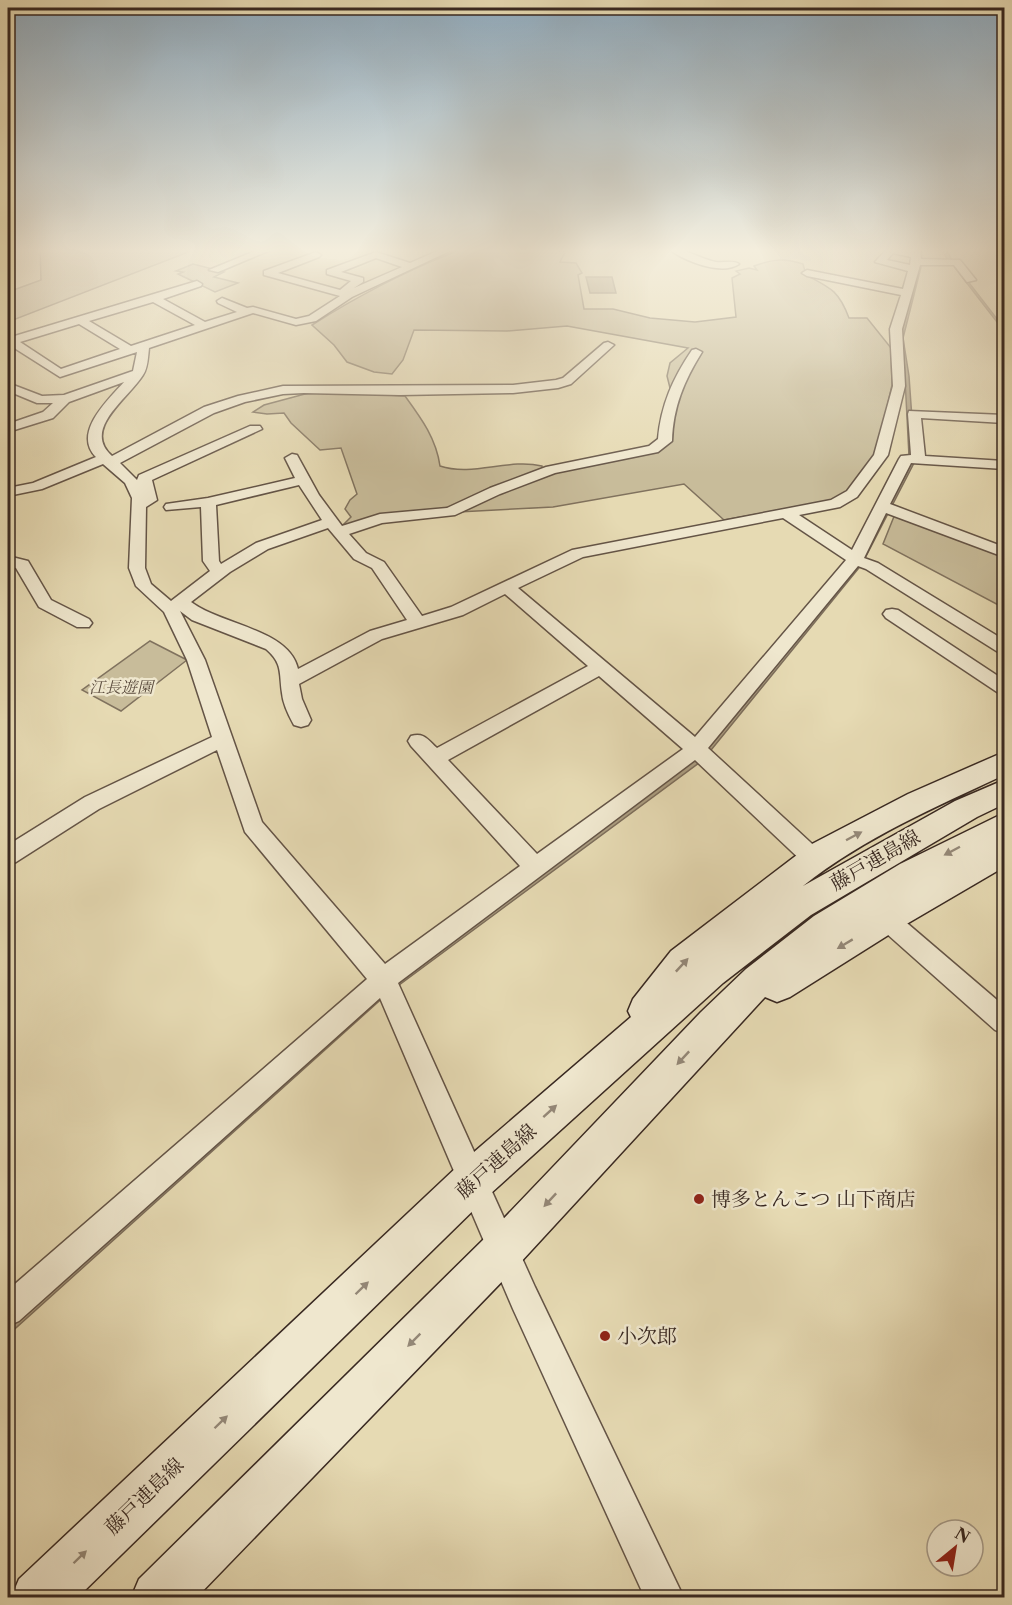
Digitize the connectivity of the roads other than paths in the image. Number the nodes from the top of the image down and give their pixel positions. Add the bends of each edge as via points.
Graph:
1 (67, 324) edge
2 (86, 324) edge
3 (200, 324) edge
4 (210, 324) edge
5 (898, 324) edge
6 (204, 326) junction
7 (608, 345) dead end
8 (143, 348) junction
9 (131, 351) junction
10 (696, 352) dead end
11 (60, 373) junction
12 (139, 373) junction
13 (8, 387) edge
14 (90, 391) junction
15 (65, 399) junction
16 (1005, 419) edge
17 (8, 428) edge
18 (255, 429) dead end
19 (881, 455) junction
20 (292, 458) dead end
21 (912, 459) junction
22 (107, 461) junction
23 (1005, 465) edge
24 (304, 480) junction
25 (8, 492) edge
26 (208, 502) junction
27 (171, 507) dead end
28 (887, 507) junction
29 (139, 509) junction
30 (786, 513) junction
31 (336, 527) junction
32 (1005, 552) edge
33 (8, 561) edge
34 (859, 561) junction
35 (219, 572) junction
36 (507, 587) junction
37 (175, 606) junction
38 (892, 614) dead end
39 (83, 623) dead end
40 (418, 623) junction
41 (1005, 648) edge
42 (600, 667) junction
43 (290, 681) junction
44 (1005, 688) edge
45 (301, 720) dead end
46 (224, 740) junction
47 (418, 741) dead end
48 (696, 749) junction
49 (434, 759) junction
50 (1005, 763) edge
51 (1005, 791) edge
52 (1005, 825) edge
53 (1005, 852) edge
54 (8, 856) edge
55 (814, 859) junction
56 (536, 868) junction
57 (886, 919) junction
58 (387, 986) junction
59 (1005, 1022) edge
60 (714, 1024) junction
61 (607, 1060) junction
62 (474, 1180) junction
63 (504, 1250) junction
64 (8, 1310) edge
65 (38, 1598) edge
66 (158, 1598) edge
67 (665, 1598) edge

1 - 11 street via 11,341
2 - 9 street
3 - 6 street
4 - 6 street
5 - 19 street via 895,337 899,386
6 - 8 street
7 - 22 street via 567,381 546,386 400,391 304,389 242,399 208,411
8 - 9 street
8 - 12 street
9 - 11 street
10 - 31 street via 670,399 665,441 653,449 551,470 450,512
11 - 14 street
12 - 14 street
12 - 22 street via 97,426 94,439
13 - 15 street via 41,400
14 - 15 street
15 - 17 street via 48,415
16 - 21 street via 914,414
18 - 29 street via 144,478 150,500
19 - 21 street
19 - 30 street via 852,494 835,504
20 - 24 street
21 - 23 street
21 - 28 street
22 - 25 street
22 - 29 street via 131,481 139,498
24 - 26 street
24 - 31 street
26 - 27 street
26 - 35 street via 211,561
28 - 32 street
28 - 34 street
29 - 37 street via 137,568 144,585
30 - 34 street
30 - 36 street via 578,553
31 - 35 street via 262,546
31 - 40 street via 360,556 378,565
33 - 39 street via 22,564 45,603
34 - 41 street
34 - 48 street
35 - 37 street
36 - 40 street via 457,611
36 - 42 street
37 - 43 street via 272,645 289,661
37 - 46 street
38 - 44 street
40 - 43 street via 375,635
42 - 48 street
42 - 49 street
43 - 45 street
46 - 54 street via 92,803
46 - 58 street via 253,826
47 - 49 street
48 - 55 street
48 - 56 street
49 - 56 street
55 -> 50 main road via 919,802
51 - 61 main road, 藤戸連島線 via 935,825 800,905 711,972
52 -> 60 main road, 藤戸連島線 via 911,873 826,926 758,980
53 - 57 main road
61 -> 55 main road via 683,962
56 - 58 street
57 - 59 street
57 -> 60 main road
58 - 62 street
58 - 64 street
60 -> 63 main road, 藤戸連島線
62 -> 61 main road, 藤戸連島線
62 - 63 street
65 -> 62 main road, 藤戸連島線
63 -> 66 main road, 藤戸連島線
63 - 67 street

